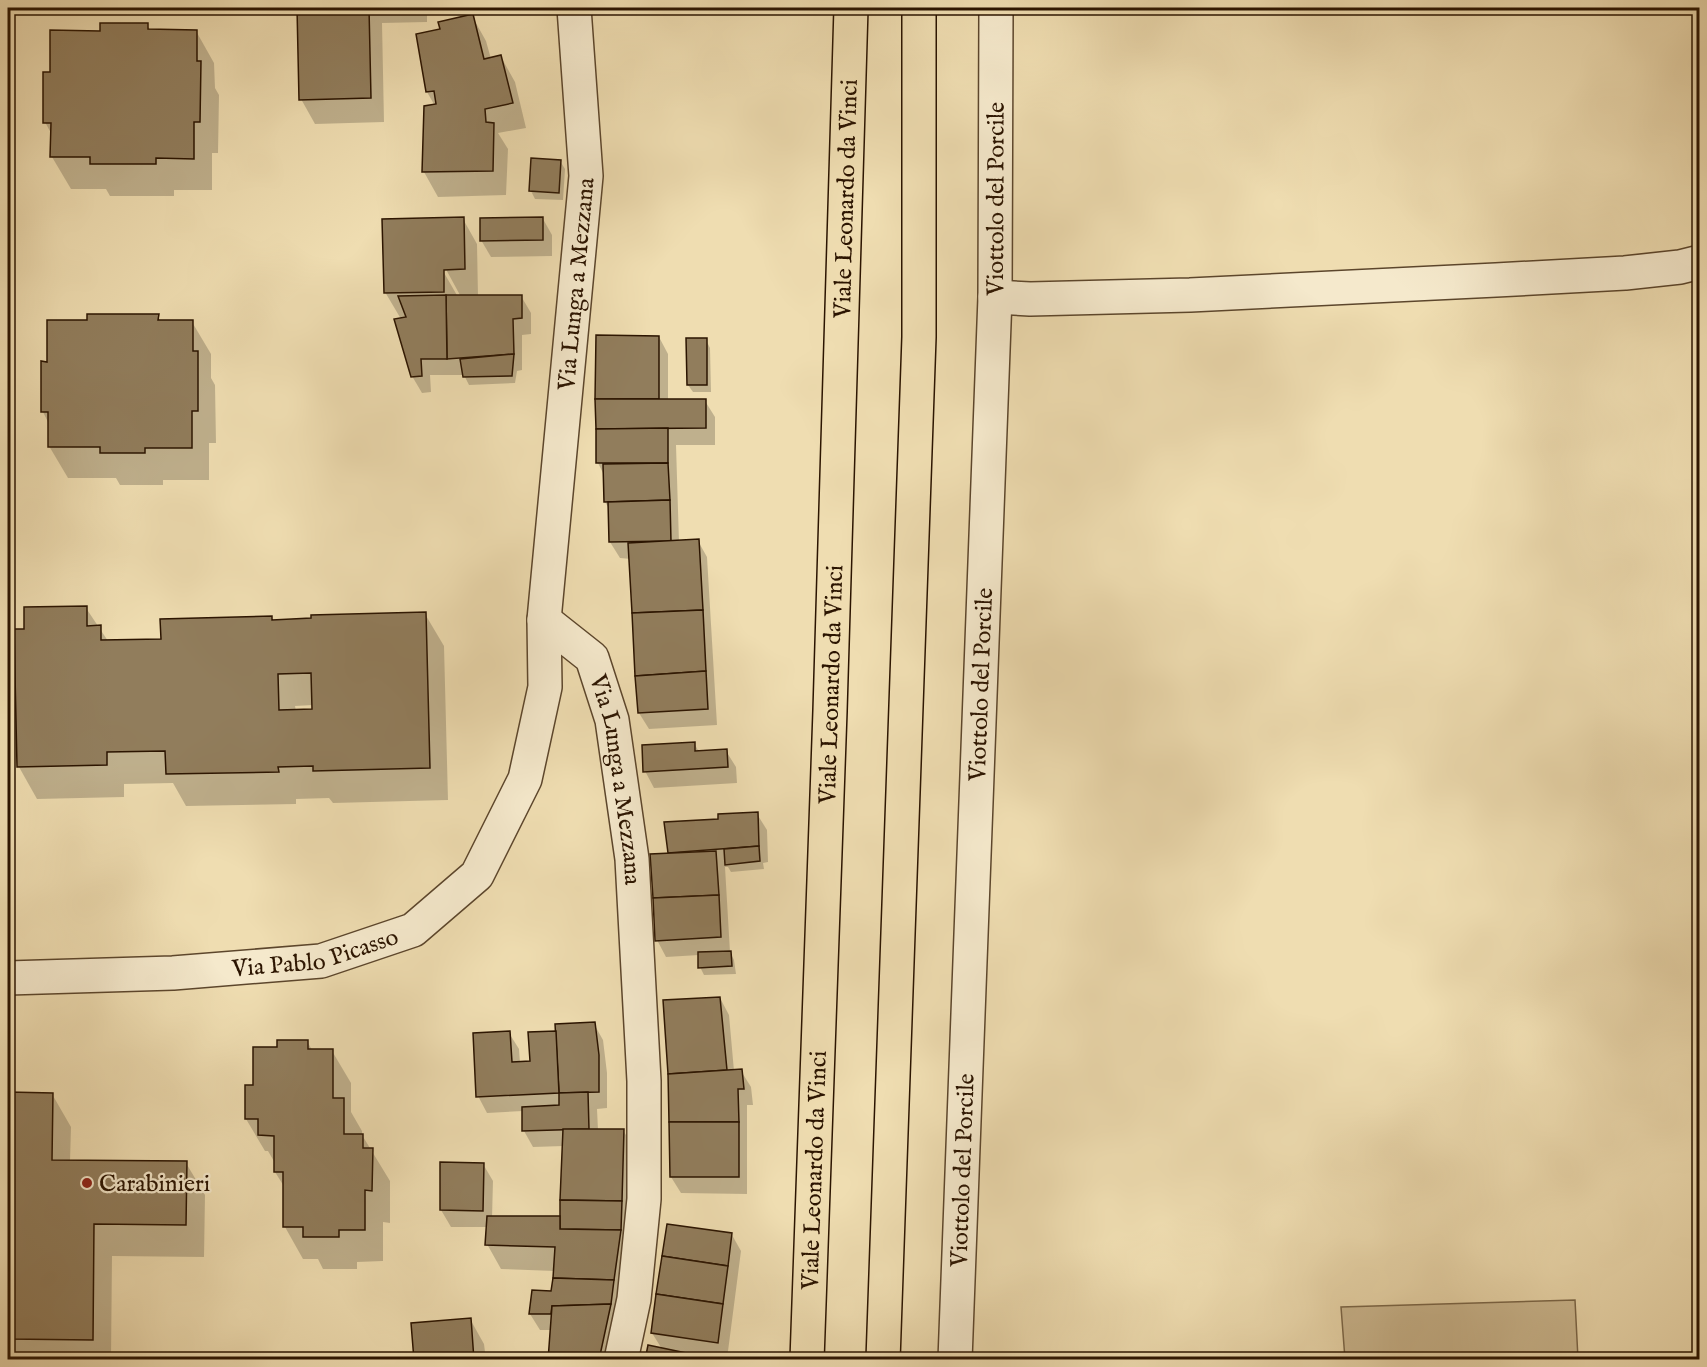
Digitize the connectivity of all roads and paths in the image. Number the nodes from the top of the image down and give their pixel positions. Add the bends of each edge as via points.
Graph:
1 (574, 8) edge
2 (851, 8) edge
3 (919, 8) edge
4 (996, 8) edge
5 (1700, 262) edge
6 (995, 297) junction
7 (544, 620) junction
8 (8, 978) edge
9 (621, 1359) edge
10 (807, 1359) edge
11 (883, 1359) edge
12 (955, 1359) edge

1 - 7 street, Via Lunga a Mezzana via 586,176
2 - 10 highway, Viale Leonardo da Vinci
3 - 11 highway via 919,338
4 - 6 street, Viottolo del Porcile
5 - 6 street via 1625,273 1472,282 1190,295
6 - 12 street, Viottolo del Porcile
7 - 8 street, Via Pablo Picasso via 545,687 525,779 477,875 413,930 321,961 173,973
7 - 9 street, Via Lunga a Mezzana via 592,658 612,720 632,859 644,1081 644,1198 634,1299

